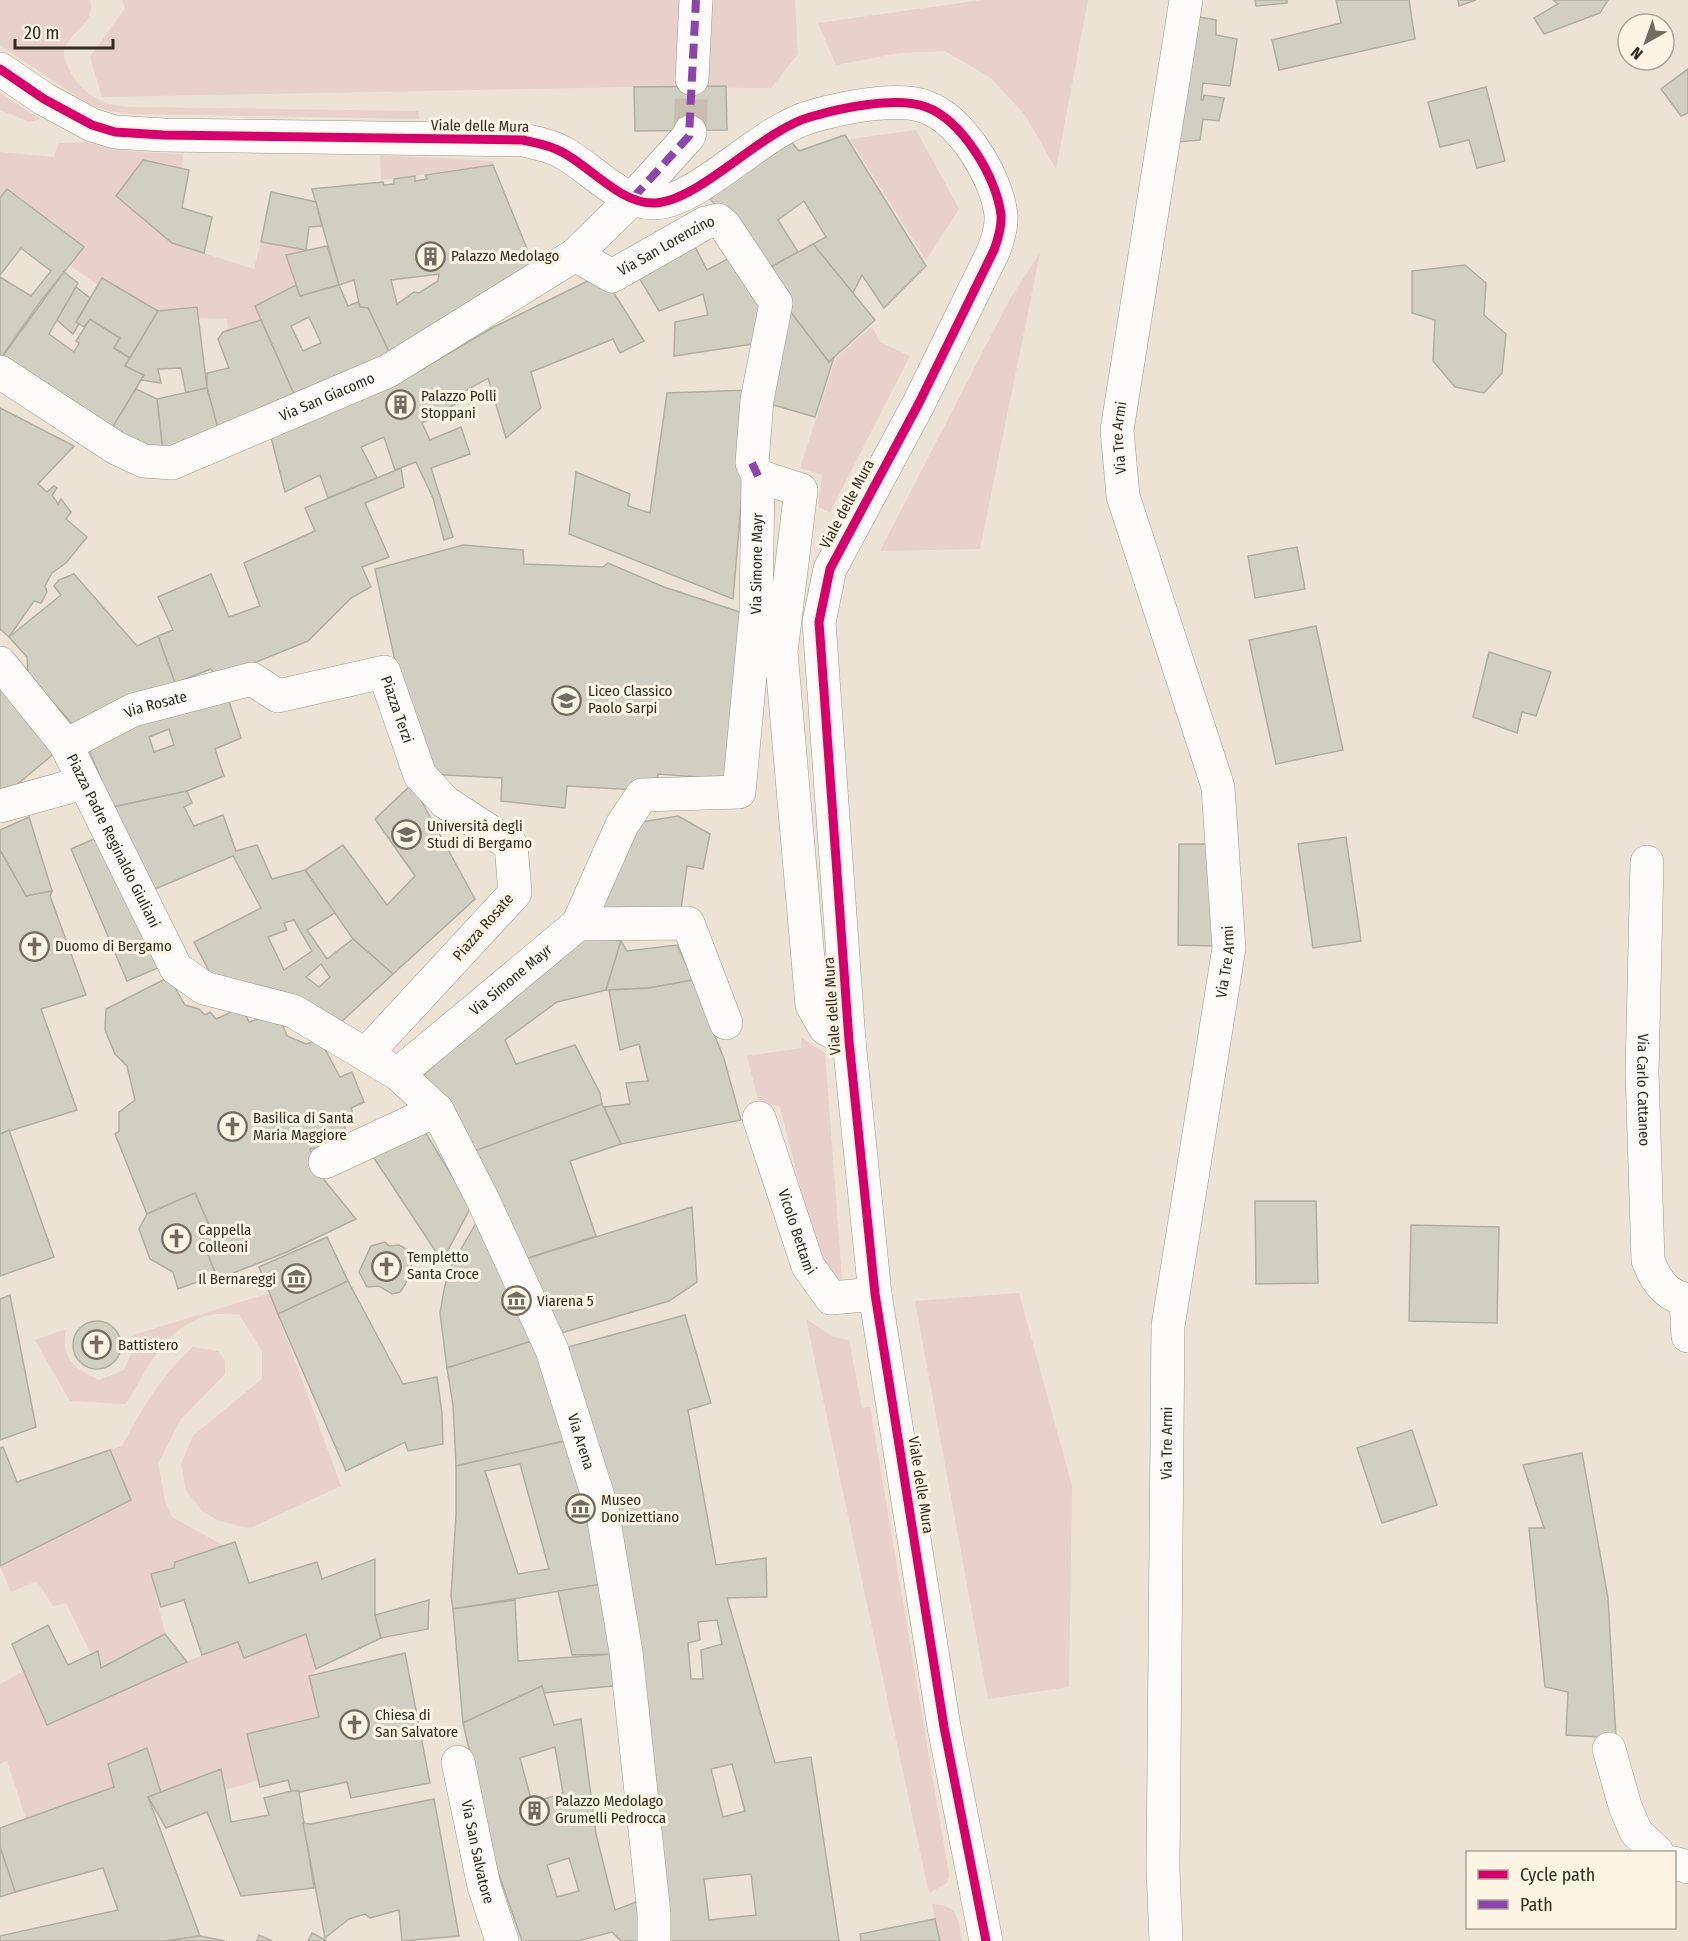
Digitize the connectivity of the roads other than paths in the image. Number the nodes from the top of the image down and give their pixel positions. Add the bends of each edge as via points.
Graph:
1 (696, 0) edge
2 (1186, 0) edge
3 (0, 69) edge
4 (692, 79) tunnel mouth
5 (690, 132) tunnel mouth
6 (633, 198) junction
7 (575, 255) junction
8 (0, 372) edge
9 (755, 470) junction
10 (0, 663) edge
11 (252, 679) joint
12 (66, 745) junction
13 (83, 783) junction
14 (445, 802) joint
15 (0, 806) edge
16 (1647, 862) dead end
17 (578, 924) junction
18 (726, 1023) dead end
19 (849, 1041) junction
20 (353, 1046) junction
21 (398, 1074) junction
22 (436, 1110) junction
23 (759, 1118) dead end
24 (325, 1162) dead end
25 (876, 1294) junction
26 (1687, 1300) edge
27 (1688, 1336) edge
28 (1609, 1749) dead end
29 (458, 1762) dead end
30 (1656, 1851) edge
31 (502, 1941) edge
32 (654, 1941) edge
33 (986, 1941) edge
34 (1166, 1941) edge

1 - 4 street
2 - 34 street, Via Tre Armi via 1118,430 1123,496 1218,787 1229,948 1168,1326 1163,1869
3 - 6 street, Viale delle Mura via 73,116 115,132 523,140 560,151
5 - 6 street, Via San Giacomo
6 - 7 street, Via San Giacomo
6 - 19 street, Viale delle Mura via 657,203 687,192 768,137 806,117 885,103 908,103 925,106 958,130 985,168 1001,214 994,250 919,403 842,545 823,593 820,653
7 - 8 street, Via San Giacomo via 388,371 172,463 144,461 116,448
7 - 9 street, Via San Lorenzino via 612,276 705,223 718,220 726,226 776,303 756,400
9 - 17 street, Via Simone Mayr via 756,612 739,792 642,795 622,825
9 - 19 street, Via Simone Mayr via 801,490 781,652 812,1005 825,1028
10 - 12 street, Piazza Padre Reginaldo Giuliani
11 - 12 street, Via Rosate via 133,710
11 - 14 street, Piazza Terzi via 278,696 384,672 420,775
12 - 13 street, Piazza Padre Reginaldo Giuliani
13 - 15 street
13 - 20 street, Piazza Padre Reginaldo Giuliani via 176,968 204,988 293,1011
14 - 20 street, Piazza Rosate via 511,845 515,893
16 - 26 street, Via Carlo Cattaneo via 1642,1071 1648,1260 1659,1284
17 - 18 street via 688,923
17 - 21 street, Via Simone Mayr
19 - 25 street, Viale delle Mura
20 - 21 street
21 - 22 street, Via Arena
22 - 24 street
22 - 32 street, Via Arena via 483,1200 552,1350 602,1509 626,1652
23 - 25 street, Vicolo Bettami via 808,1266 831,1298
25 - 33 street, Viale delle Mura via 945,1727
26 - 27 street, Via Carlo Cattaneo
28 - 30 street via 1636,1832
29 - 31 street, Via San Salvatore via 484,1886

